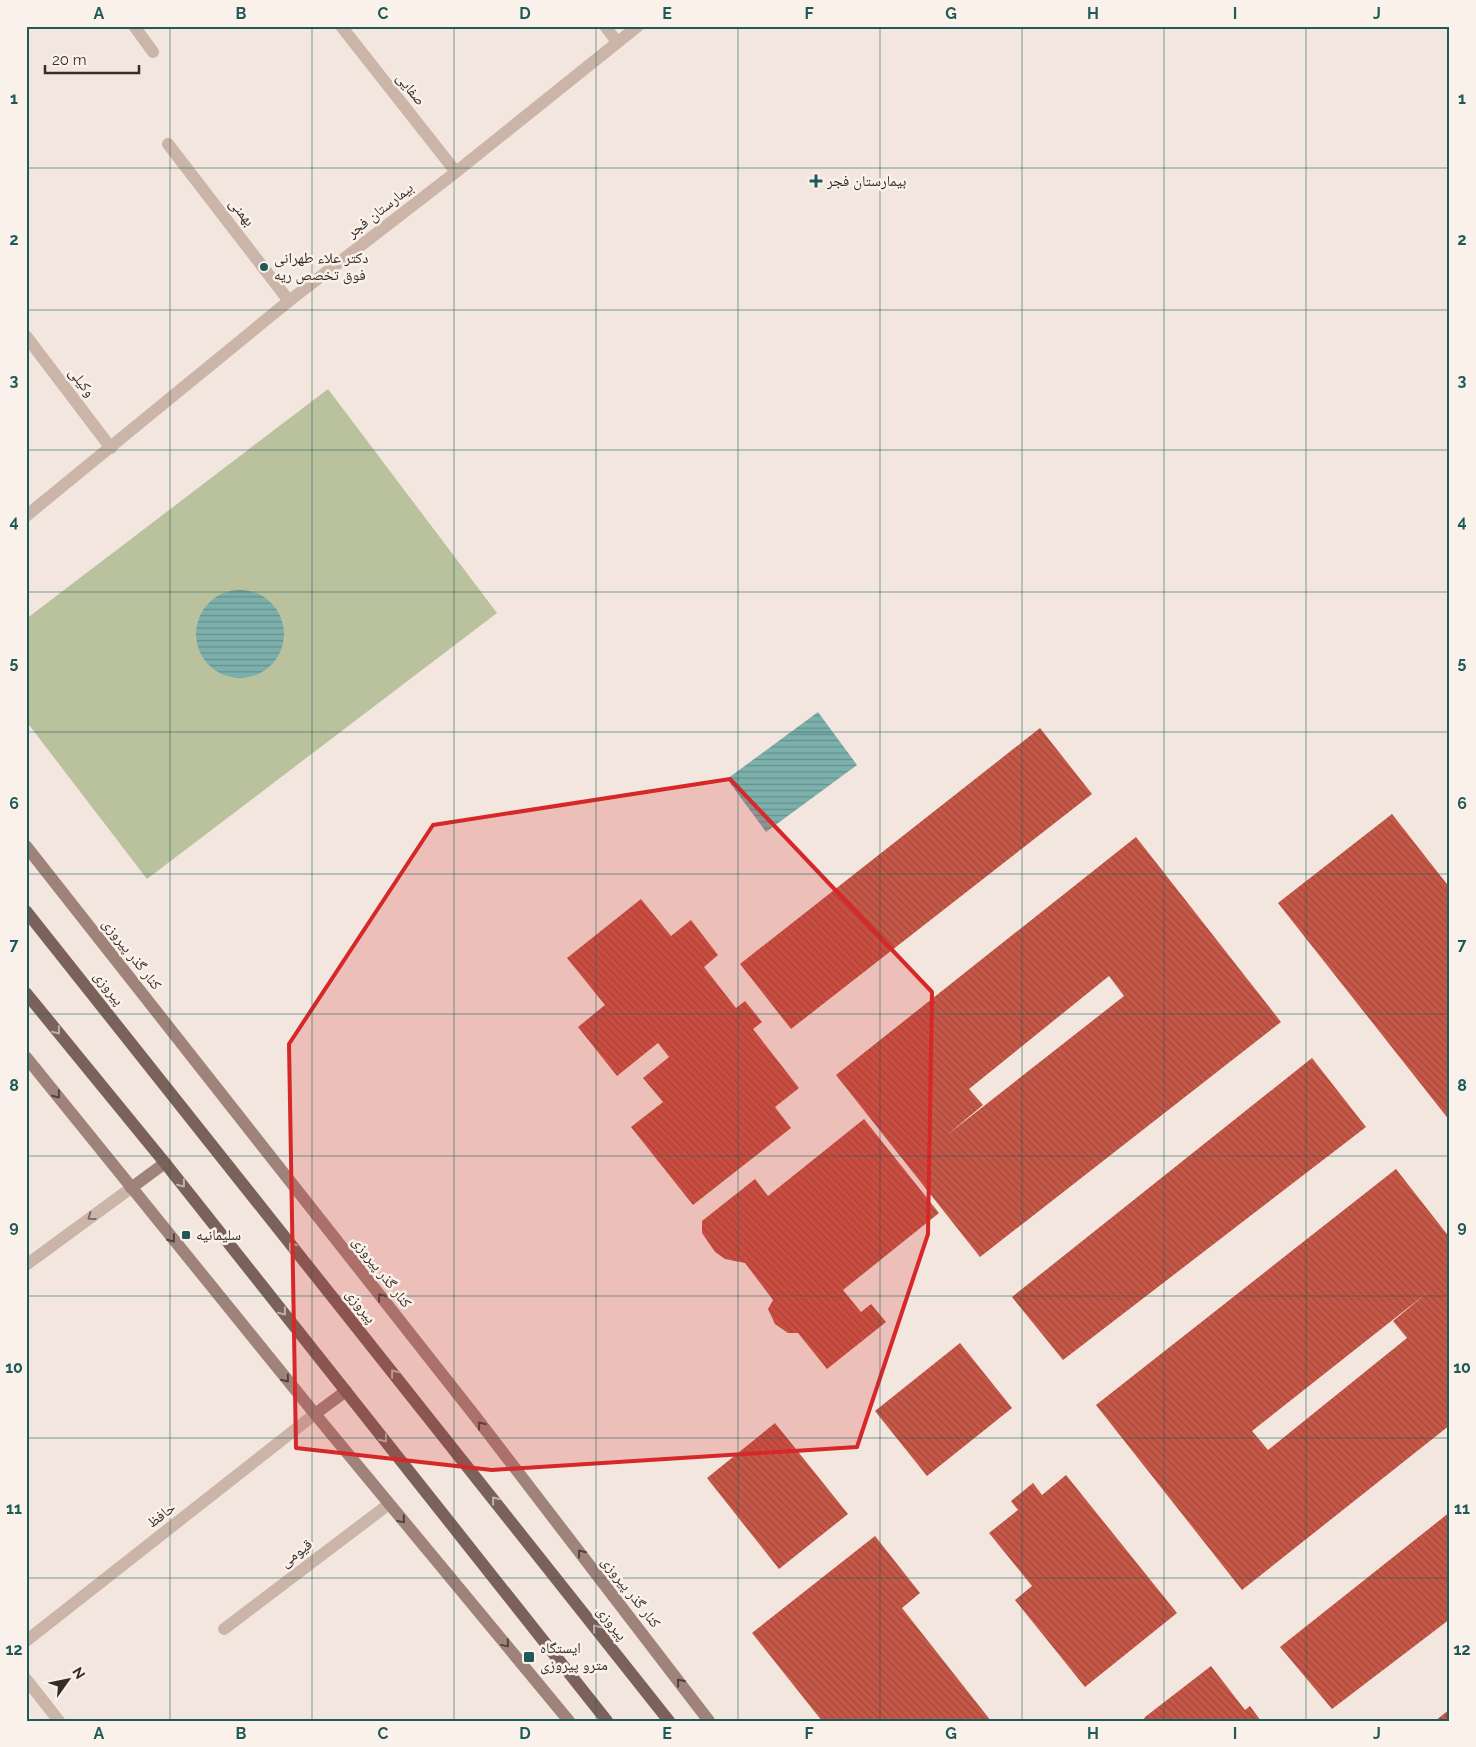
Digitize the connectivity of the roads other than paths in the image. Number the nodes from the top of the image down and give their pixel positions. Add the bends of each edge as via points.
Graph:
1 (134, 26) edge
2 (341, 26) edge
3 (605, 26) edge
4 (638, 26) edge
5 (617, 42) junction
6 (153, 52) dead end
7 (168, 144) dead end
8 (456, 172) junction
9 (289, 301) junction
10 (26, 336) edge
11 (111, 448) junction
12 (26, 516) edge
13 (26, 846) edge
14 (26, 911) edge
15 (26, 993) edge
16 (26, 1057) edge
17 (165, 1163) junction
18 (130, 1188) junction
19 (26, 1265) edge
20 (346, 1391) junction
21 (315, 1414) junction
22 (388, 1504) junction
23 (224, 1629) dead end
24 (26, 1641) edge
25 (26, 1679) edge
26 (603, 1719) edge
27 (59, 1721) edge
28 (569, 1721) edge
29 (670, 1721) edge
30 (710, 1721) edge

1 - 6 street
2 - 8 street, صفایی
3 - 5 street
4 - 5 street, بیمارستان فجر
5 - 8 street, بیمارستان فجر
7 - 9 street, بهمنی
8 - 9 street, بیمارستان فجر
9 - 11 street, بیمارستان فجر
10 - 11 street, وکیلی
11 - 12 street, بیمارستان فجر
30 -> 13 main road, کنار گذر پیروزی via 475,1416
29 -> 14 main road, پیروزی
15 -> 17 main road
16 -> 18 main road
17 - 18 main road
17 -> 20 main road
18 -> 19 street
18 -> 21 main road
20 - 21 main road
20 -> 26 main road
21 - 22 main road
21 - 24 street, حافظ
22 - 23 street, قیومی
22 -> 28 main road
25 - 27 street

